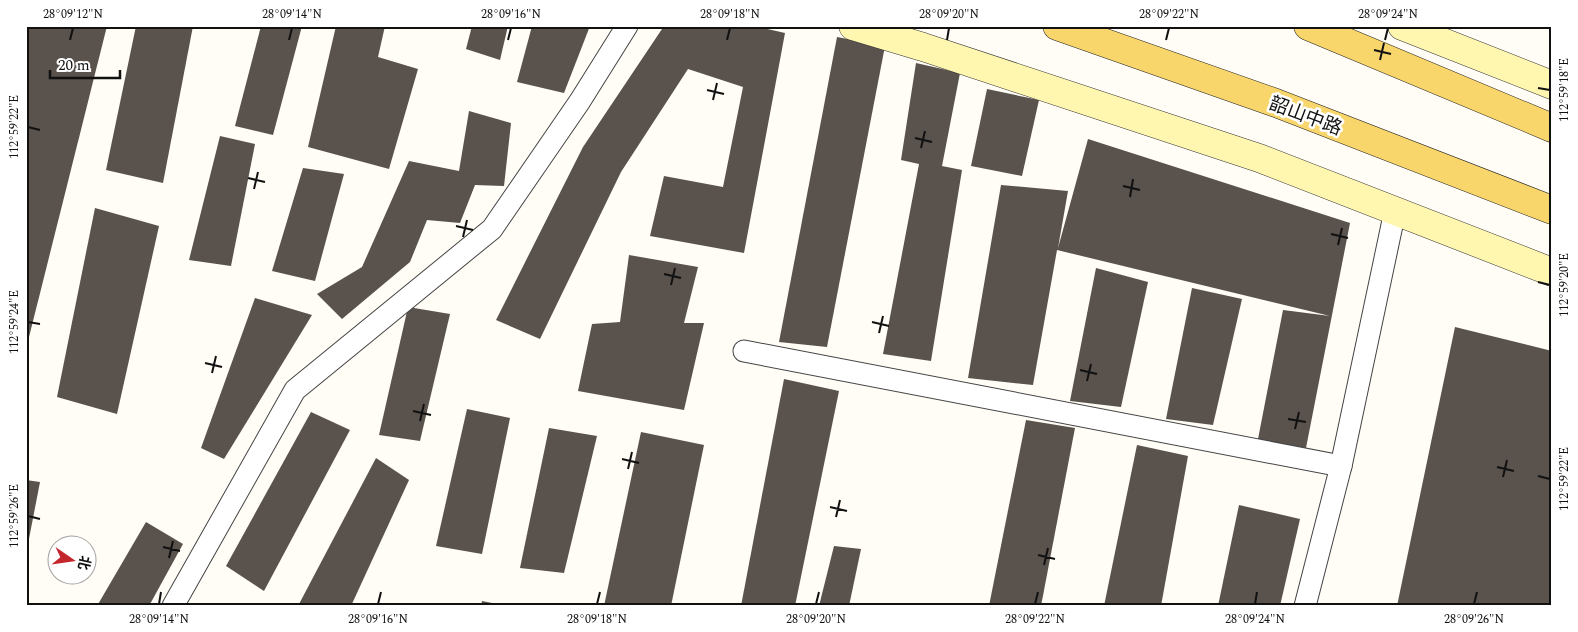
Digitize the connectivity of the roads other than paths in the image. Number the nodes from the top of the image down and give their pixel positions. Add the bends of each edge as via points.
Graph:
1 (627, 26) edge
2 (853, 26) edge
3 (1057, 26) edge
4 (1308, 26) edge
5 (1402, 26) edge
6 (1552, 85) edge
7 (1552, 128) edge
8 (1552, 210) edge
9 (1394, 211) junction
10 (1552, 272) edge
11 (744, 351) dead end
12 (1341, 466) junction
13 (173, 606) edge
14 (1305, 606) edge

1 - 13 street via 492,229 295,390
2 - 9 street via 923,46 1259,158
3 - 8 main road, 韶山中路 via 1276,103
4 - 7 main road
5 - 6 street
9 - 10 street
9 - 12 street
11 - 12 street
12 - 14 street

